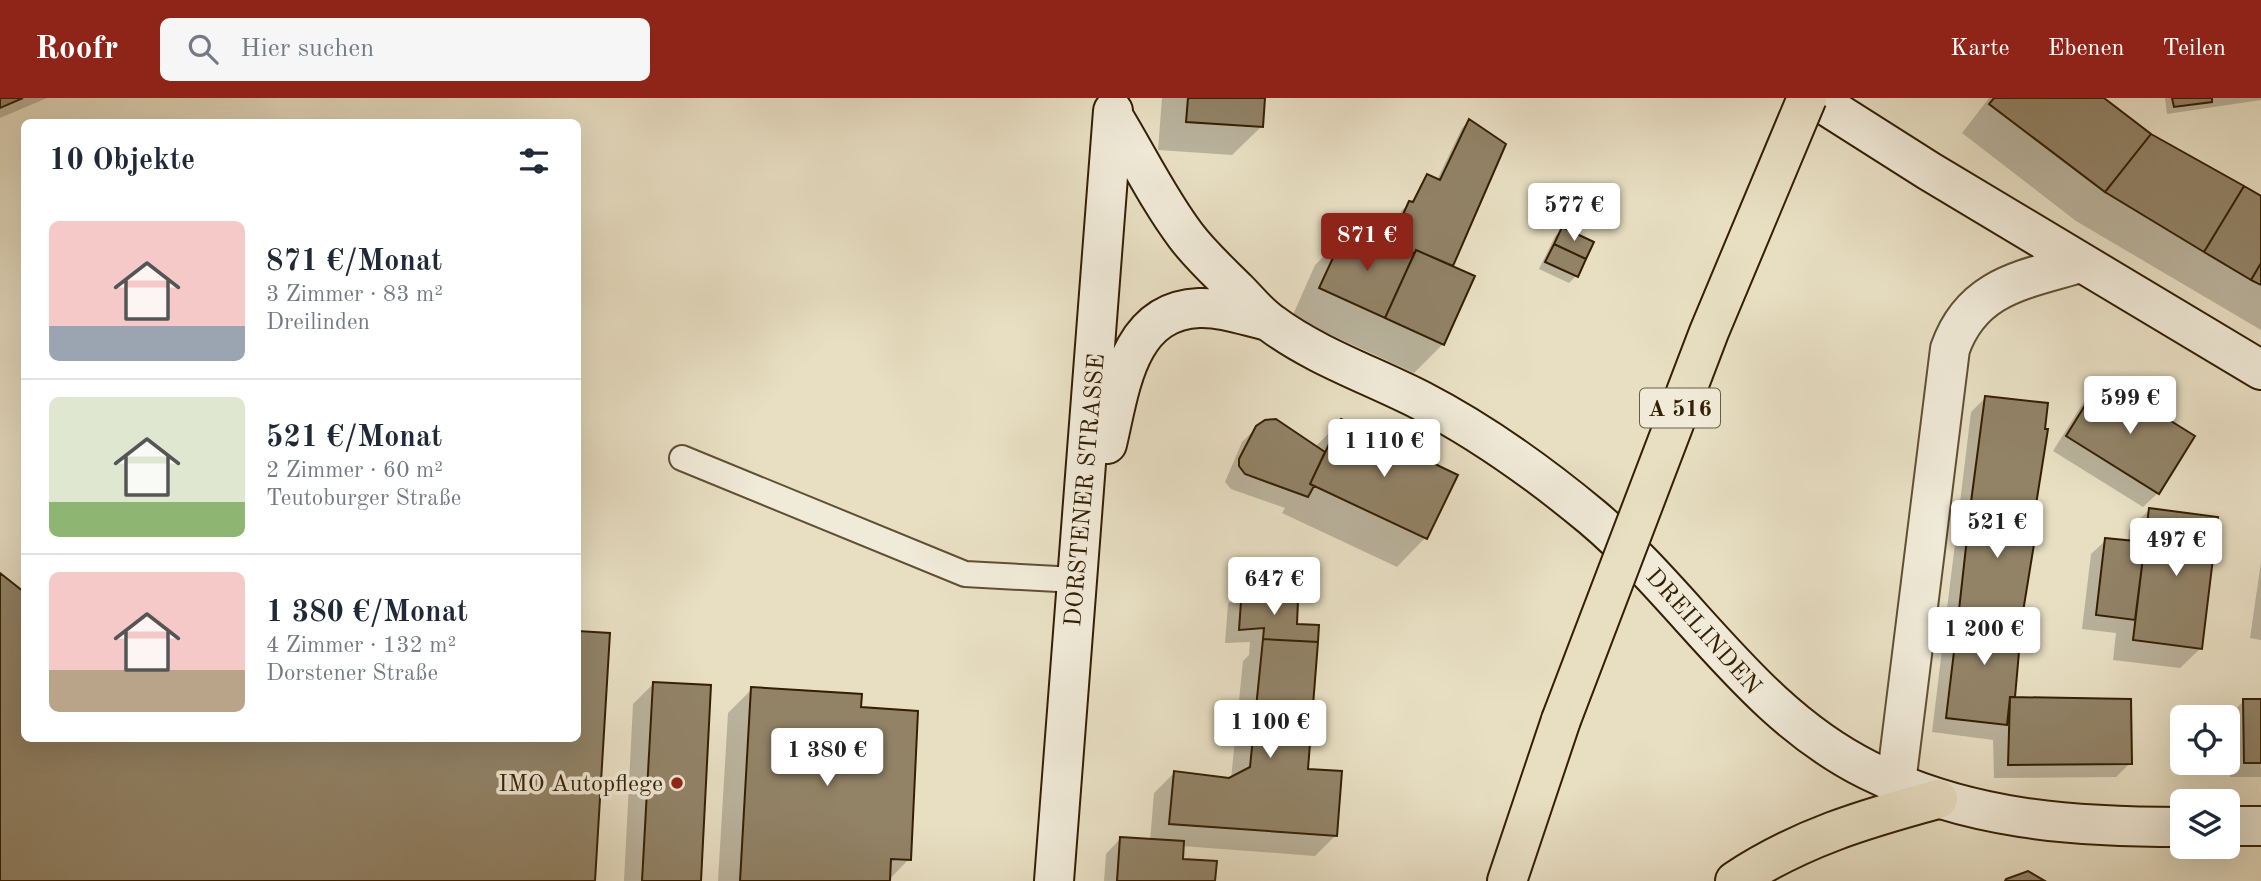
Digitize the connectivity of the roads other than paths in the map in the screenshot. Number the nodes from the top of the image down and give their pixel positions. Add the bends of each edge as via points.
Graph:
1 (1807, 98) edge
2 (1814, 98) edge
3 (1113, 107) edge
4 (2080, 262) junction
5 (1268, 321) junction
6 (2261, 370) edge
7 (682, 458) dead end
8 (1076, 580) junction
9 (1896, 783) junction
10 (1938, 799) junction
11 (2240, 826) edge
12 (2261, 826) edge
13 (2170, 827) edge
14 (1054, 881) edge
15 (1507, 881) edge
16 (1735, 881) edge

1 - 15 highway, A 516, bridge via 1695,369 1561,720
2 - 4 main road
3 - 5 main road, DREILINDEN via 1188,239
3 - 8 main road, DORSTENER STRASSE
4 - 6 main road
4 - 9 main road via 2001,287 1965,316 1955,334 1947,368
5 - 8 main road, DREILINDEN via 1199,308 1159,320 1139,340 1125,369
5 - 9 main road, DREILINDEN via 1468,426 1530,469 1648,568 1751,685 1791,720 1836,753
7 - 8 lane via 965,574
8 - 14 main road, DORSTENER STRASSE
9 - 10 main road, DREILINDEN
10 - 13 main road, DREILINDEN via 2015,818
10 - 16 highway via 1857,821 1797,844
11 - 12 main road

